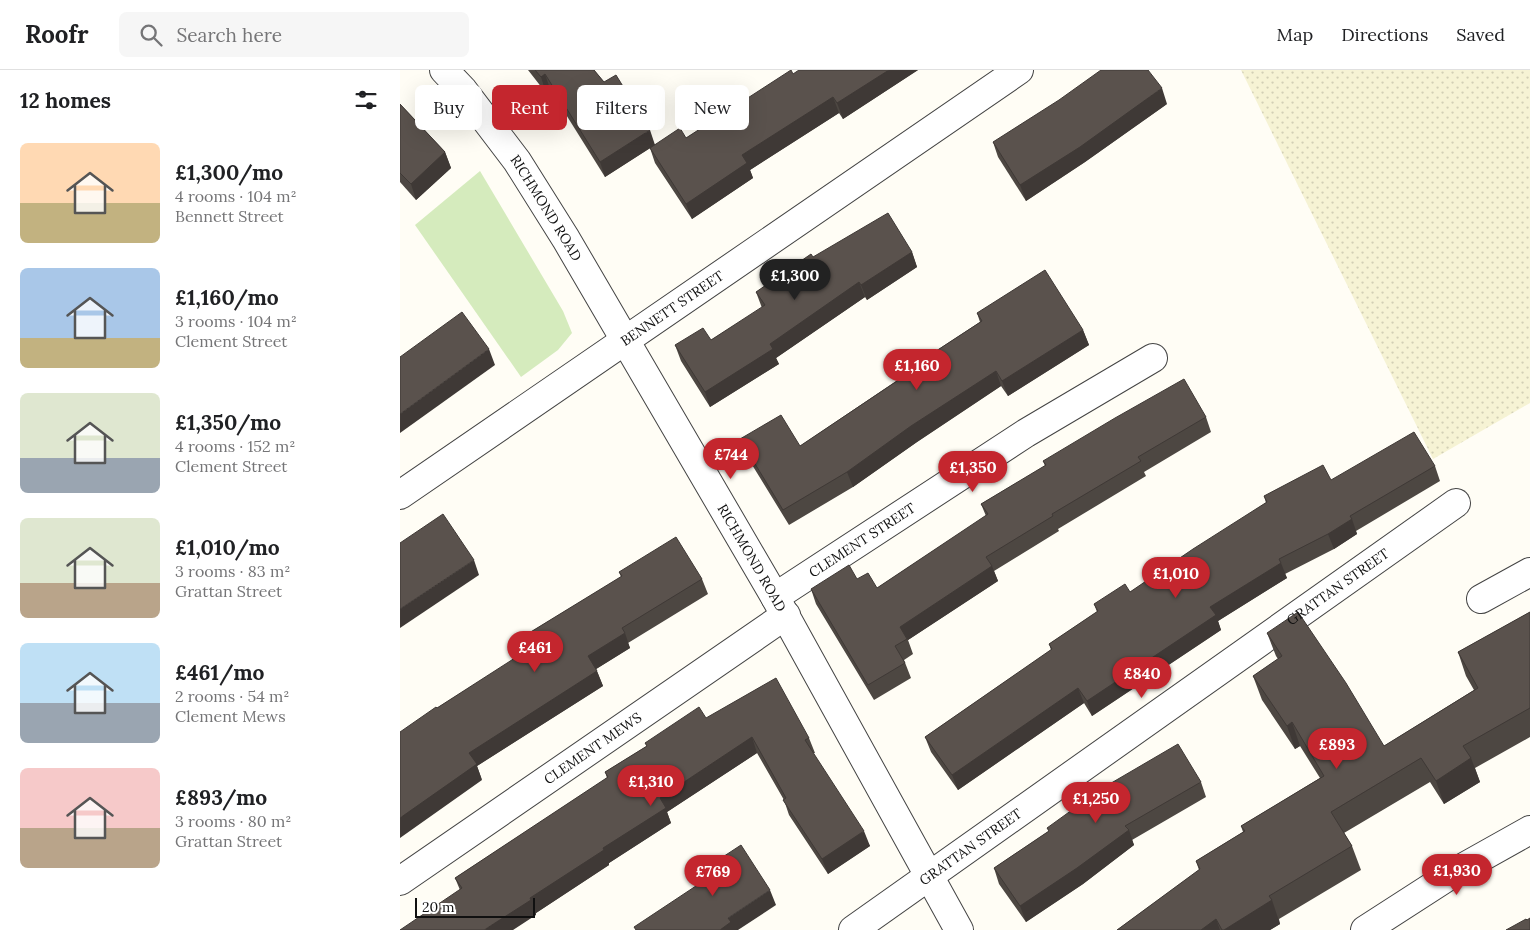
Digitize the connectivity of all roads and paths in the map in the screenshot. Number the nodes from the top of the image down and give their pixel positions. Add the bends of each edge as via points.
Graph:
1 (444, 70) edge
2 (1019, 70) edge
3 (624, 340) junction
4 (1153, 358) dead end
5 (400, 495) edge
6 (1456, 503) dead end
7 (1530, 572) edge
8 (1481, 599) dead end
9 (780, 606) junction
10 (1530, 830) edge
11 (929, 876) junction
12 (400, 881) edge
13 (852, 930) edge
14 (959, 930) edge
15 (1365, 930) edge

1 - 3 street, RICHMOND ROAD via 517,161
2 - 3 street, BENNETT STREET
3 - 5 street, BENNETT STREET
3 - 9 street, RICHMOND ROAD
4 - 9 street, CLEMENT STREET via 1026,433
6 - 11 street, GRATTAN STREET
7 - 8 street
9 - 11 street, RICHMOND ROAD
9 - 12 street, CLEMENT MEWS
10 - 15 street via 1455,872
11 - 13 street, GRATTAN STREET
11 - 14 street, RICHMOND ROAD

